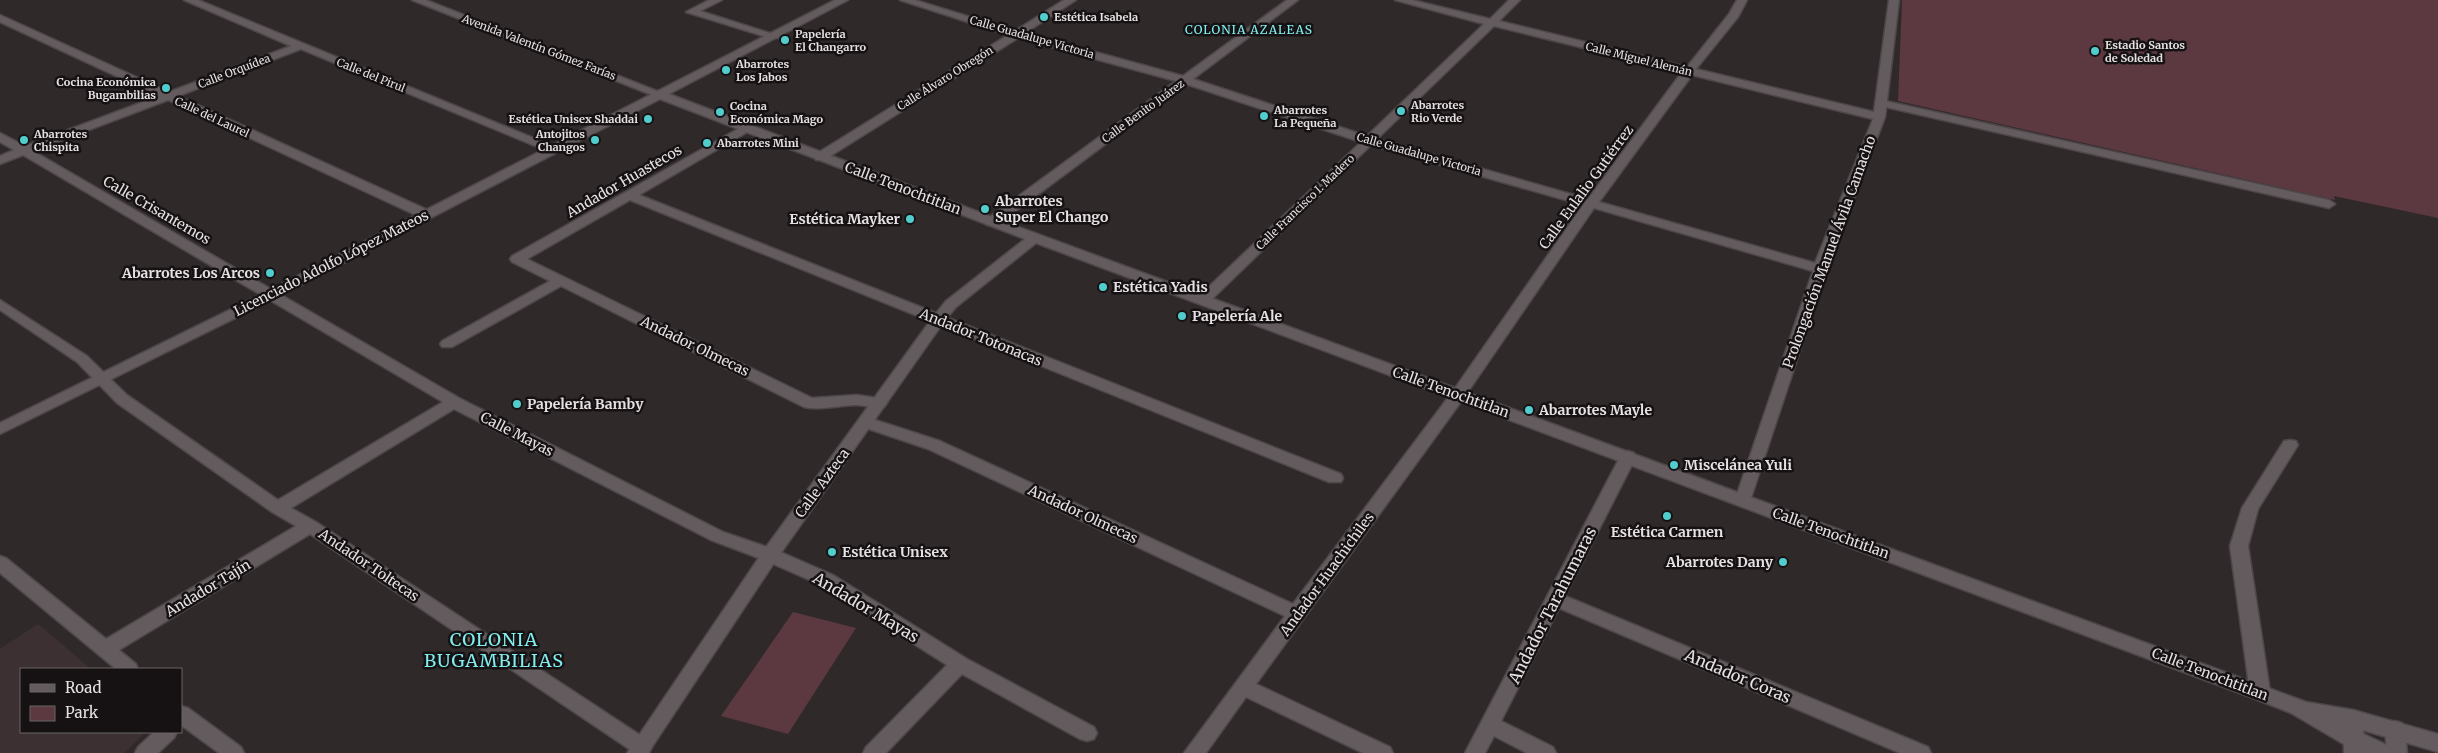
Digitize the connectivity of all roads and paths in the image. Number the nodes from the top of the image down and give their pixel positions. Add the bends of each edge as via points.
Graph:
1 (189, 0) edge
2 (417, 0) edge
3 (717, 0) edge
4 (843, 0) edge
5 (905, 0) edge
6 (1071, 0) edge
7 (1294, 0) edge
8 (1400, 0) edge
9 (1515, 0) edge
10 (1742, 0) edge
11 (1894, 0) edge
12 (0, 18) edge
13 (1491, 22) junction
14 (1015, 34) junction
15 (774, 36) junction
16 (300, 46) junction
17 (1688, 72) junction
18 (1185, 80) junction
19 (661, 95) junction
20 (168, 96) junction
21 (1881, 103) junction
22 (1879, 117) junction
23 (746, 129) junction
24 (0, 137) edge
25 (1368, 140) junction
26 (554, 149) junction
27 (26, 152) junction
28 (820, 157) junction
29 (0, 160) edge
30 (628, 195) junction
31 (1592, 202) junction
32 (2329, 204) dead end
33 (425, 214) junction
34 (992, 222) junction
35 (1034, 238) junction
36 (517, 259) joint
37 (1820, 269) junction
38 (561, 280) junction
39 (273, 294) junction
40 (1203, 300) junction
41 (0, 304) edge
42 (938, 320) junction
43 (447, 344) dead end
44 (101, 378) junction
45 (1458, 395) junction
46 (454, 402) junction
47 (879, 403) junction
48 (866, 422) junction
49 (0, 429) edge
50 (2290, 445) dead end
51 (1628, 457) junction
52 (1335, 478) dead end
53 (1742, 500) junction
54 (278, 508) junction
55 (310, 526) junction
56 (770, 555) junction
57 (0, 563) edge
58 (1555, 598) junction
59 (1298, 614) junction
60 (105, 649) junction
61 (960, 664) junction
62 (128, 668) edge
63 (1244, 688) junction
64 (2260, 692) junction
65 (2298, 707) junction
66 (182, 716) edge
67 (2353, 718) junction
68 (1490, 725) junction
69 (2394, 729) junction
70 (166, 733) edge
71 (1087, 733) dead end
72 (2438, 743) edge
73 (2354, 746) edge
74 (639, 750) edge
75 (145, 753) edge
76 (234, 753) edge
77 (873, 753) edge
78 (1194, 753) edge
79 (1383, 753) edge
80 (1475, 753) edge
81 (1546, 753) edge
82 (1921, 753) edge
83 (2384, 753) edge
84 (2397, 753) edge

1 - 16 street, Calle del Pirul
2 - 19 street, Avenida Valentín Gómez Farías
3 - 15 street via 691,12
4 - 15 street, Licenciado Adolfo López Mateos
5 - 14 street, Calle Guadalupe Victoria
6 - 14 street, Calle Álvaro Obregón
7 - 18 street, Calle Benito Juárez
8 - 13 street, Calle Miguel Alemán
9 - 13 street, Calle Francisco I. Madero
10 - 17 street, Calle Eulalio Gutiérrez via 1734,15
11 - 21 street, Prolongación Manuel Ávila Camacho
12 - 20 street, Calle del Laurel
13 - 17 street, Calle Miguel Alemán
13 - 25 street, Calle Francisco I. Madero
14 - 18 street, Calle Guadalupe Victoria
14 - 28 street, Calle Álvaro Obregón
15 - 19 street, Licenciado Adolfo López Mateos
16 - 20 street, Calle Orquídea
16 - 26 street, Calle del Pirul
17 - 22 street, Calle Miguel Alemán
17 - 31 street, Calle Eulalio Gutiérrez
18 - 25 street, Calle Guadalupe Victoria
18 - 34 street, Calle Benito Juárez
19 - 23 street, Calle Tenochtitlan
19 - 26 street, Licenciado Adolfo López Mateos
20 - 27 street, Calle Orquídea
20 - 33 street, Calle del Laurel
21 - 22 street, Prolongación Manuel Ávila Camacho
21 - 32 street
22 - 37 street, Prolongación Manuel Ávila Camacho
23 - 28 street, Calle Tenochtitlan
23 - 30 street, Andador Huastecos
24 - 27 street, Calle Crisantemos
25 - 31 street, Calle Guadalupe Victoria
25 - 40 street, Calle Francisco I. Madero
26 - 33 street, Licenciado Adolfo López Mateos
27 - 29 street, Calle Orquídea
27 - 39 street, Calle Crisantemos
28 - 34 street, Calle Tenochtitlan
30 - 36 street, Andador Huastecos
30 - 42 street, Andador Totonacas
31 - 37 street, Calle Guadalupe Victoria
31 - 45 street, Calle Eulalio Gutiérrez
33 - 39 street, Licenciado Adolfo López Mateos
34 - 35 street, Calle Tenochtitlan
35 - 40 street, Calle Tenochtitlan
35 - 42 street, Calle Azteca via 951,304
36 - 38 street, Andador Olmecas
37 - 53 street, Prolongación Manuel Ávila Camacho
38 - 43 street
38 - 47 street, Andador Olmecas via 809,403 857,400
39 - 44 street, Licenciado Adolfo López Mateos
39 - 46 street, Calle Mayas
40 - 45 street, Calle Tenochtitlan
41 - 44 street, Andador Toltecas via 82,359
42 - 47 street, Calle Azteca
42 - 52 street, Andador Totonacas
44 - 49 street, Licenciado Adolfo López Mateos
44 - 54 street, Andador Toltecas via 122,399
45 - 51 street, Calle Tenochtitlan
45 - 59 street, Andador Huachichiles
46 - 54 street
46 - 56 street, Calle Mayas via 717,536
47 - 48 street, Calle Azteca
48 - 56 street, Calle Azteca
48 - 59 street, Andador Olmecas via 934,445
50 - 64 street via 2250,508 2239,546
51 - 53 street, Calle Tenochtitlan
51 - 58 street, Andador Tarahumaras
53 - 64 street, Calle Tenochtitlan
54 - 55 street, Andador Toltecas
55 - 60 street, Andador Tajín
55 - 74 street, Andador Toltecas
56 - 61 street, Andador Mayas via 827,580
56 - 74 street, Calle Azteca
57 - 60 street
58 - 68 street, Andador Tarahumaras
58 - 82 street, Andador Coras
59 - 63 street, Andador Huachichiles
60 - 62 street
61 - 71 street, Andador Mayas
61 - 77 street
63 - 78 street, Andador Huachichiles
63 - 79 street
64 - 65 street, Calle Tenochtitlan
65 - 67 street, Calle Tenochtitlan
65 - 73 street, Calle Tenochtitlan
66 - 76 street
67 - 69 street, Calle Tenochtitlan
67 - 73 street
68 - 80 street, Andador Tarahumaras
68 - 81 street
69 - 72 street, Calle Tenochtitlan
69 - 84 street
70 - 75 street
73 - 83 street, Calle Tenochtitlan

